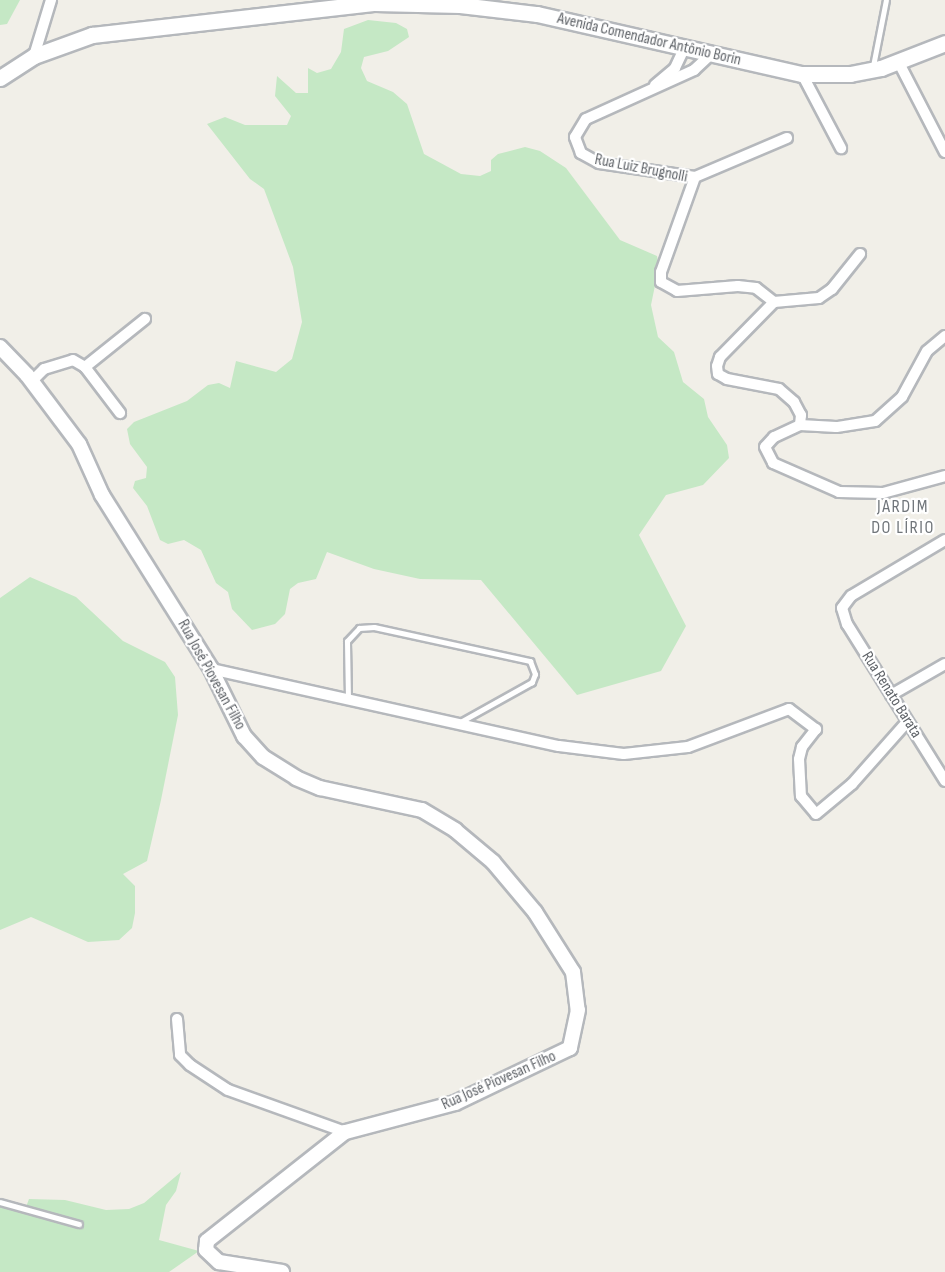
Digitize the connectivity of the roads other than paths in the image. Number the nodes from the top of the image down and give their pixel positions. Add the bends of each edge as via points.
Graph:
1 (51, 0) edge
2 (886, 0) edge
3 (317, 4) edge
4 (945, 43) edge
5 (685, 47) junction
6 (711, 54) junction
7 (34, 56) junction
8 (899, 63) junction
9 (872, 70) junction
10 (802, 74) junction
11 (0, 78) edge
12 (654, 85) junction
13 (932, 128) junction
14 (945, 134) edge
15 (787, 138) dead end
16 (841, 148) dead end
17 (944, 150) edge
18 (695, 177) junction
19 (860, 254) dead end
20 (774, 302) junction
21 (145, 319) dead end
22 (945, 336) edge
23 (0, 347) edge
24 (85, 367) junction
25 (32, 381) junction
26 (120, 413) dead end
27 (800, 425) junction
28 (945, 476) edge
29 (945, 540) edge
30 (945, 664) edge
31 (211, 669) junction
32 (891, 695) junction
33 (348, 700) junction
34 (908, 722) junction
35 (456, 724) junction
36 (945, 781) edge
37 (177, 1019) dead end
38 (345, 1132) junction
39 (0, 1202) edge
40 (79, 1224) dead end
41 (282, 1272) edge

1 - 7 street
2 - 9 lane
3 - 5 main road, Avenida Comendador Antônio Borin via 460,5 537,14
3 - 7 main road, Avenida Comendador Antônio Borin via 92,35
4 - 8 main road, Avenida Comendador Antônio Borin
5 - 6 main road, Avenida Comendador Antônio Borin
5 - 12 street via 675,68
6 - 10 main road, Avenida Comendador Antônio Borin
6 - 12 street via 694,70
7 - 11 main road, Avenida Comendador Antônio Borin
8 - 9 main road, Avenida Comendador Antônio Borin
8 - 13 street
9 - 10 main road, Avenida Comendador Antônio Borin
10 - 16 street
12 - 18 street, Rua Luiz Brugnolli via 586,119 575,137 581,153 599,163
13 - 14 lane
13 - 17 street
15 - 18 street
18 - 20 street, Rua Luiz Brugnolli via 661,282 677,291 756,288
19 - 20 street via 832,289 819,298
20 - 27 street via 720,357 718,374 735,382 779,389 794,402 801,416
21 - 24 street
22 - 27 street via 927,351 902,397 875,421 836,428
23 - 25 street, Rua José Piovesan Filho
24 - 25 street via 73,360 62,361
24 - 26 street
25 - 31 street, Rua José Piovesan Filho via 79,444 102,495
27 - 28 street via 774,437 765,447 773,464 839,492 883,493
29 - 32 street, Rua Renato Barata via 851,596 842,608 847,624
30 - 32 street
31 - 33 street
31 - 38 street, Rua José Piovesan Filho via 244,736 263,757 312,785 422,810 454,830 493,862 535,912 561,947 573,972 578,1010 575,1034 564,1052 455,1103
32 - 34 street, Rua Renato Barata
33 - 35 street
33 - 35 lane via 347,641 359,628 374,627 531,661 535,674 532,682
34 - 35 street via 852,784 816,814 801,796 799,759 802,747 816,729 789,709 688,747 624,754 559,746
34 - 36 street, Rua Renato Barata
37 - 38 street via 180,1055 199,1072 228,1090
38 - 41 street, Rua José Piovesan Filho via 207,1241 206,1250 219,1262
39 - 40 lane

